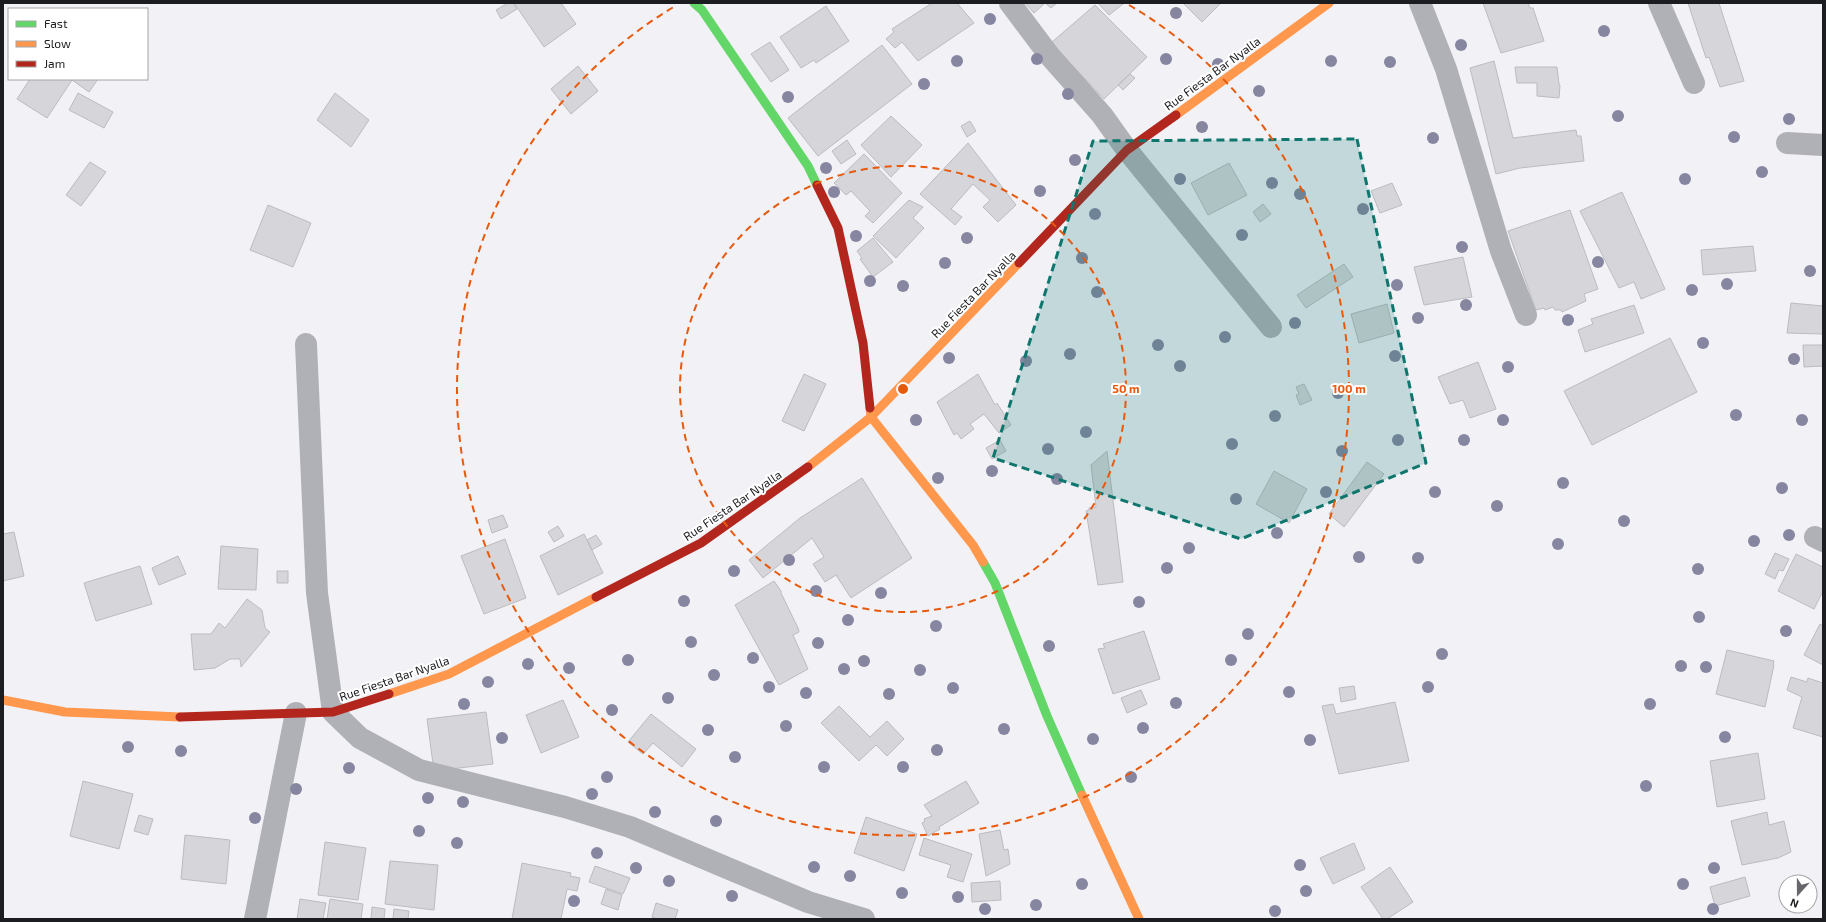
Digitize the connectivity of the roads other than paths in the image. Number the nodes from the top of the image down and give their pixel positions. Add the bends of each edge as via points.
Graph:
1 (694, 3) edge
2 (1010, 3) edge
3 (1330, 3) edge
4 (1420, 3) edge
5 (1659, 3) edge
6 (1694, 83) dead end
7 (1787, 143) dead end
8 (1823, 144) edge
9 (1127, 150) junction
10 (1526, 315) dead end
11 (1271, 327) dead end
12 (306, 344) dead end
13 (871, 417) junction
14 (3, 700) edge
15 (333, 712) junction
16 (296, 713) junction
17 (255, 919) edge
18 (864, 919) edge
19 (1139, 919) edge

1 - 13 street via 702,10 808,166 838,228 863,344
2 - 9 street via 1049,55 1102,115
3 - 9 street, Rue Fiesta Bar Nyalla
4 - 10 street via 1446,69 1501,251
5 - 6 street
7 - 8 street
9 - 11 street
9 - 13 street, Rue Fiesta Bar Nyalla
12 - 15 street via 317,593
13 - 15 street, Rue Fiesta Bar Nyalla via 805,469 701,543 449,674
13 - 19 street via 973,545 995,583 1047,716
14 - 16 street, Rue Fiesta Bar Nyalla via 65,712 180,717
15 - 16 street, Rue Fiesta Bar Nyalla
15 - 18 street via 360,738 419,770 565,807 630,827 808,902
16 - 17 street

